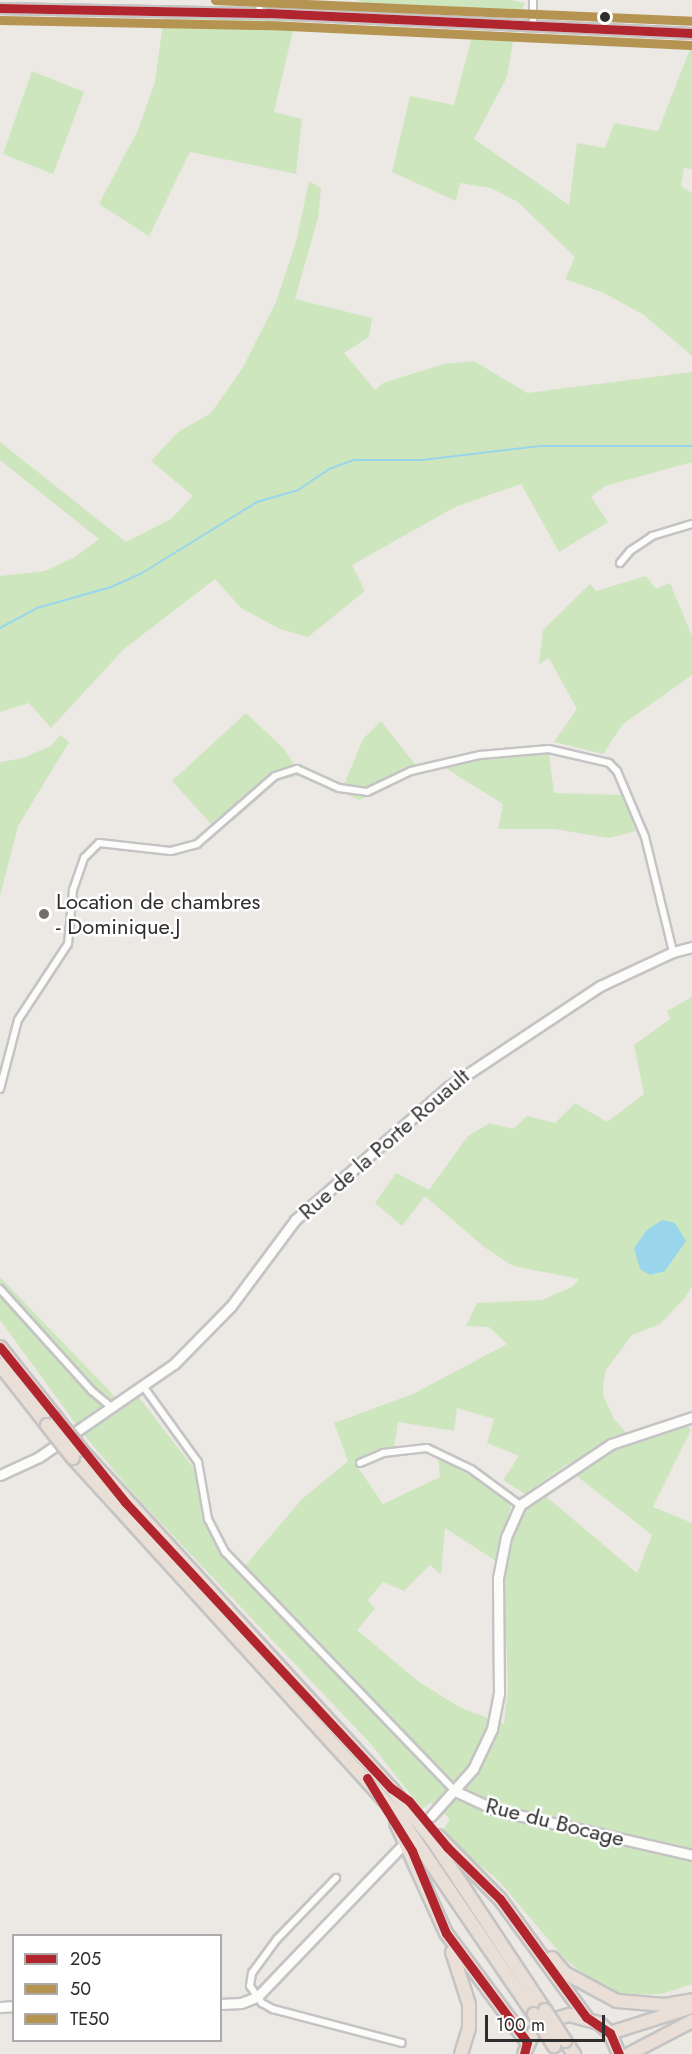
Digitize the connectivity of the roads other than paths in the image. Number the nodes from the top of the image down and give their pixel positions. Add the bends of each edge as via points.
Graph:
1 (258, 0) edge
2 (533, 0) edge
3 (0, 8) edge
4 (260, 13) junction
5 (533, 23) junction
6 (692, 33) edge
7 (692, 524) edge
8 (620, 563) dead end
9 (692, 947) edge
10 (673, 952) junction
11 (0, 1089) edge
12 (0, 1289) edge
13 (0, 1347) edge
14 (0, 1365) edge
15 (143, 1386) junction
16 (111, 1407) junction
17 (692, 1417) edge
18 (52, 1422) junction
19 (77, 1454) junction
20 (360, 1463) dead end
21 (0, 1475) edge
22 (520, 1505) junction
23 (368, 1779) junction
24 (391, 1788) junction
25 (455, 1791) junction
26 (431, 1816) dead end
27 (401, 1846) dead end
28 (692, 1855) edge
29 (336, 1878) dead end
30 (500, 1899) junction
31 (447, 1933) junction
32 (257, 1997) junction
33 (692, 2000) edge
34 (222, 2004) edge
35 (692, 2007) edge
36 (540, 2012) junction
37 (586, 2017) junction
38 (692, 2021) edge
39 (610, 2033) junction
40 (402, 2043) dead end
41 (560, 2047) edge
42 (525, 2048) edge
43 (461, 2054) edge
44 (574, 2054) edge
45 (619, 2054) edge
46 (629, 2054) edge

1 - 4 street
2 - 5 street
3 - 4 street
4 - 5 street
5 - 6 street
7 - 8 street via 652,536
9 - 10 street, Rue de la Porte Rouault
10 - 11 street via 645,837 617,771 609,763 549,749 480,755 411,771 367,792 339,788 297,769 275,776 197,844 171,851 99,843 84,858 73,890 68,944 18,1020
10 - 15 street, Rue de la Porte Rouault via 628,971 537,1025 410,1118 295,1220 204,1337
12 - 16 street
13 - 18 highway
14 - 18 highway
15 - 16 street, Rue de la Porte Rouault
15 - 25 street via 198,1462 208,1519 225,1552
16 - 21 street, Rue de la Porte Rouault via 39,1457
17 - 22 street via 612,1444
18 - 19 highway, bridge
19 - 23 highway
19 - 24 highway
20 - 22 street via 383,1453 427,1448 471,1469
22 - 25 street via 506,1537 498,1578 497,1712 487,1743
23 - 31 highway via 412,1851
23 - 36 highway via 427,1853
24 - 30 highway via 409,1801 447,1847
24 - 36 highway via 439,1850
25 - 26 street, Rue du Bocage
25 - 28 street, Rue du Bocage via 496,1810
27 - 32 street
29 - 32 street via 276,1939 252,1973 250,1986
30 - 33 highway via 565,1973 591,1990 641,2005
30 - 37 highway
31 - 42 highway
31 - 43 highway via 469,2004 469,2028
32 - 34 street
32 - 40 street via 273,2010
35 - 39 highway
36 - 41 highway, bridge
37 - 39 highway
37 - 42 highway via 569,2014 547,2021
38 - 46 highway
39 - 45 highway
41 - 44 highway

